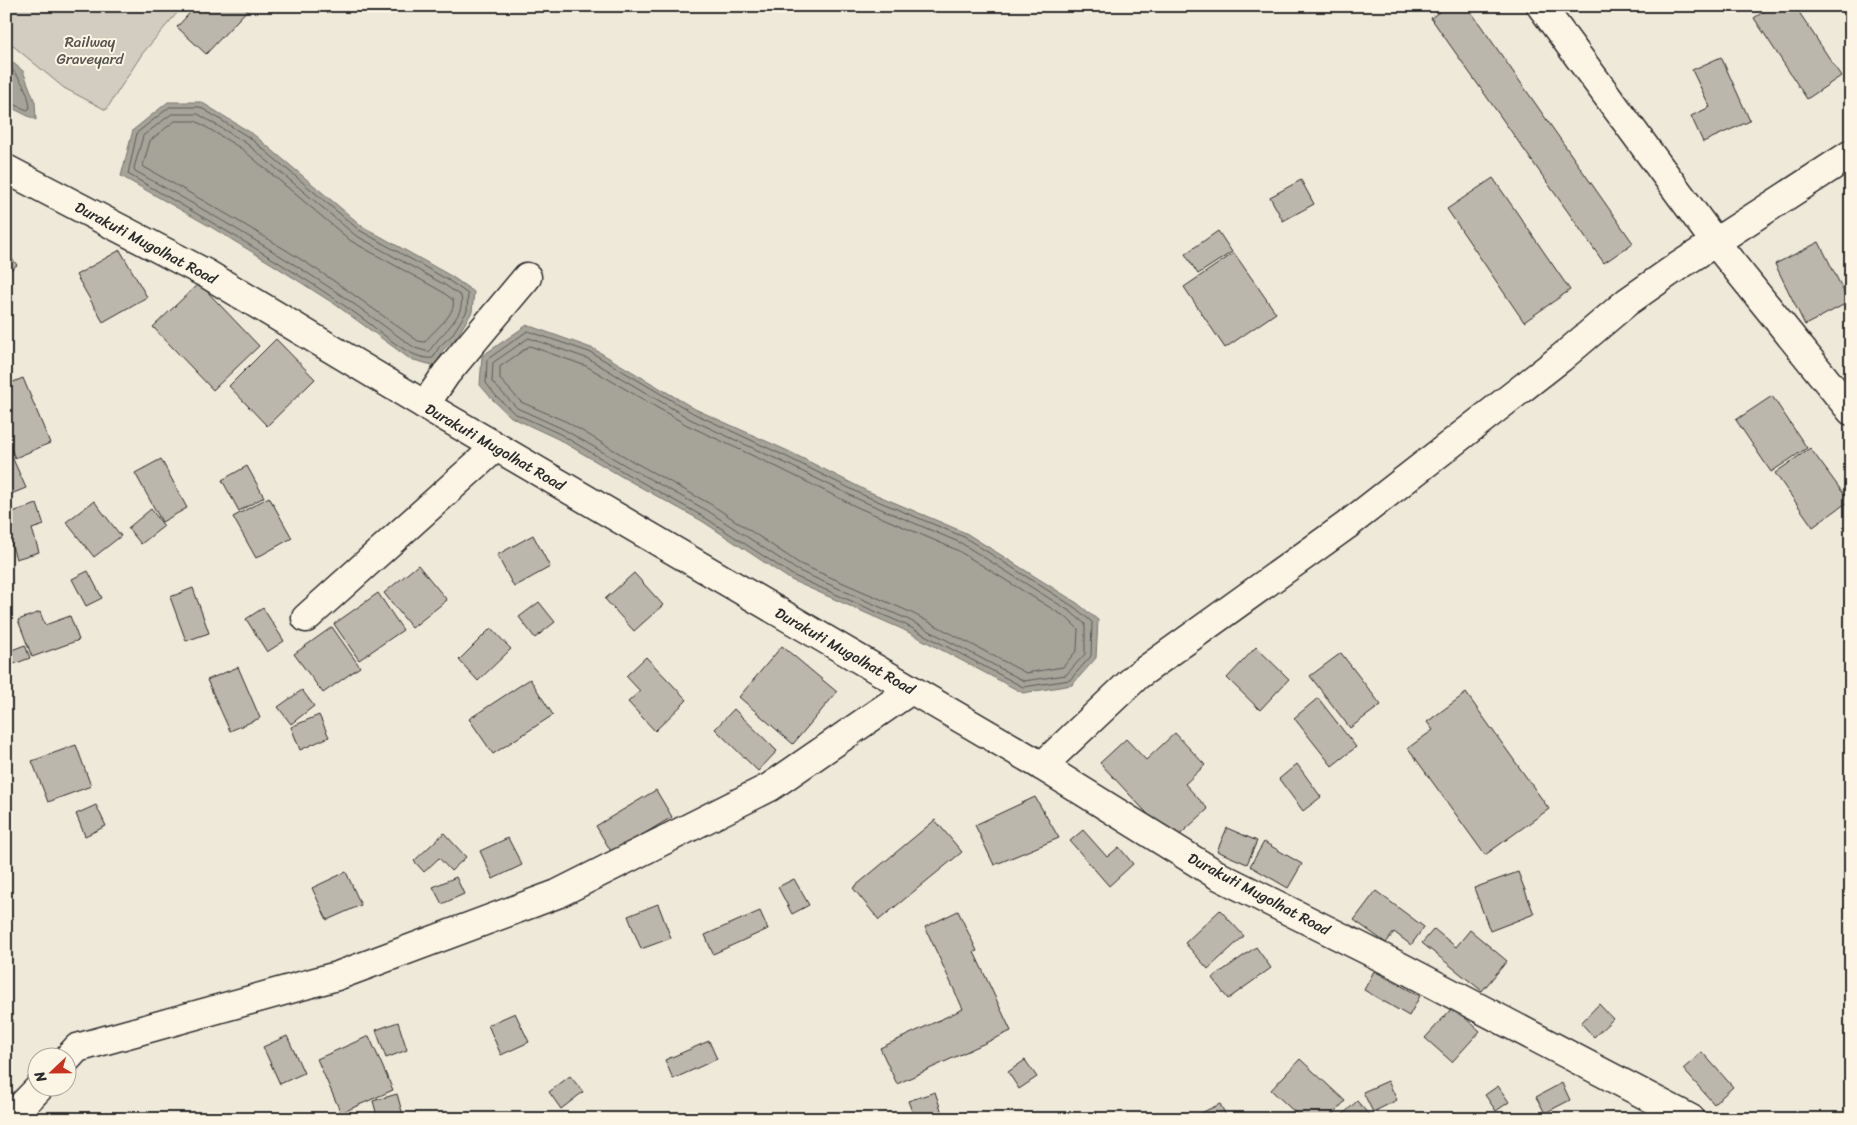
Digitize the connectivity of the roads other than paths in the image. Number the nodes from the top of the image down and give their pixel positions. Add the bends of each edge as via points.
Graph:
1 (1541, 6) edge
2 (1851, 154) edge
3 (6, 169) edge
4 (1715, 242) junction
5 (527, 277) dead end
6 (425, 406) junction
7 (1851, 411) edge
8 (496, 447) junction
9 (306, 618) dead end
10 (911, 690) junction
11 (1042, 766) junction
12 (77, 1048) edge
13 (29, 1098) edge
14 (9, 1119) edge
15 (1692, 1119) edge

1 - 4 street
2 - 4 street
3 - 6 street, Durakuti Mugolhat Road via 207,274
4 - 7 street
4 - 11 street via 1627,302 1562,358 1347,525 1137,676
5 - 6 street via 446,374
6 - 8 street, Durakuti Mugolhat Road
8 - 9 street
8 - 10 street, Durakuti Mugolhat Road
10 - 11 street, Durakuti Mugolhat Road
10 - 12 street via 770,787 557,894 337,976
11 - 15 street, Durakuti Mugolhat Road via 1219,876
13 - 14 street

